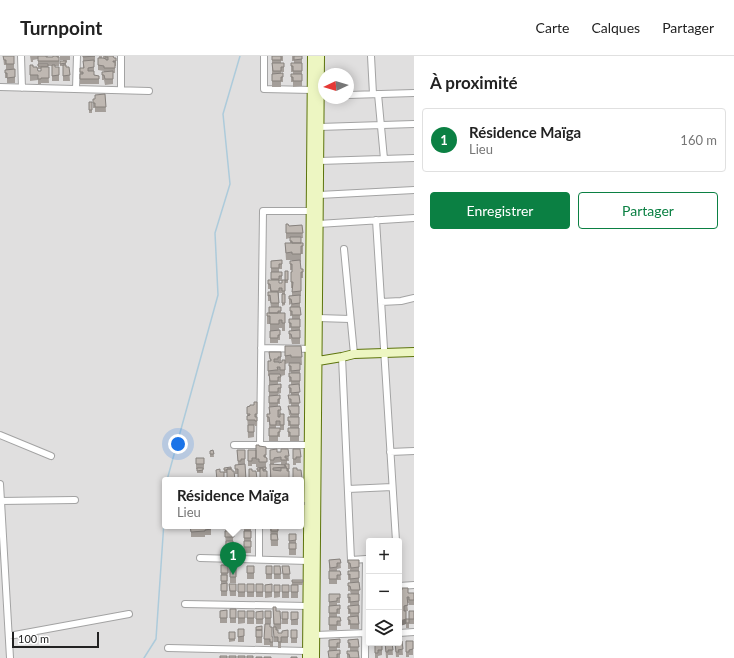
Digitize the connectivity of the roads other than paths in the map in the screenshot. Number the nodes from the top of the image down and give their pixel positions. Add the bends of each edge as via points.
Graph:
1 (21, 56) edge
2 (77, 56) edge
3 (121, 56) edge
4 (264, 56) edge
5 (312, 56) edge
6 (320, 56) edge
7 (370, 56) edge
8 (321, 68) edge
9 (0, 87) edge
10 (22, 88) junction
11 (76, 89) junction
12 (120, 90) junction
13 (312, 90) junction
14 (149, 91) dead end
15 (414, 92) edge
16 (376, 94) junction
17 (354, 95) edge
18 (321, 104) edge
19 (414, 124) edge
20 (381, 125) junction
21 (319, 127) junction
22 (414, 158) edge
23 (384, 159) junction
24 (319, 161) junction
25 (414, 190) edge
26 (319, 195) junction
27 (311, 212) junction
28 (414, 218) edge
29 (376, 220) junction
30 (318, 224) junction
31 (344, 249) dead end
32 (414, 298) edge
33 (381, 302) junction
34 (318, 318) junction
35 (350, 318) junction
36 (261, 348) junction
37 (314, 349) junction
38 (414, 352) edge
39 (384, 353) junction
40 (354, 354) junction
41 (342, 358) junction
42 (318, 361) junction
43 (0, 435) edge
44 (234, 445) dead end
45 (260, 445) junction
46 (309, 445) junction
47 (414, 451) edge
48 (390, 452) junction
49 (51, 456) dead end
50 (0, 484) edge
51 (392, 486) junction
52 (348, 489) junction
53 (309, 495) edge
54 (75, 500) dead end
55 (0, 501) edge
56 (259, 529) edge
57 (396, 538) edge
58 (200, 558) dead end
59 (259, 560) junction
60 (308, 561) junction
61 (367, 574) edge
62 (402, 586) edge
63 (414, 586) edge
64 (185, 604) dead end
65 (308, 606) junction
66 (130, 614) dead end
67 (414, 632) edge
68 (366, 633) edge
69 (402, 633) edge
70 (315, 635) junction
71 (9, 636) junction
72 (366, 646) edge
73 (168, 648) dead end
74 (307, 655) edge
75 (10, 658) edge
76 (315, 658) edge
77 (365, 658) edge

1 - 10 street
2 - 11 street
3 - 12 street
4 - 13 street via 264,89
5 - 13 street
6 - 8 street
7 - 16 street
9 - 10 street
10 - 11 street
11 - 12 street
12 - 14 street
13 - 27 street
15 - 16 street
16 - 17 street
16 - 20 street
18 - 21 street
19 - 20 street
20 - 21 street
20 - 23 street
21 - 24 street
22 - 23 street
23 - 24 street
24 - 26 street
25 - 26 street
26 - 30 street
27 - 36 street via 264,211
27 - 37 street
28 - 29 street
29 - 30 street
29 - 33 street
30 - 34 street
31 - 35 street
32 - 33 street
33 - 39 street
34 - 35 street
34 - 37 street
35 - 40 street
36 - 37 street
36 - 45 street
37 - 42 street
37 - 46 street
38 - 39 street
39 - 40 street
39 - 48 street
40 - 41 street
41 - 42 street
41 - 52 street
42 - 53 street
43 - 49 street
44 - 45 street
45 - 46 street
46 - 53 street
47 - 48 street
48 - 51 street
50 - 55 street
51 - 52 street
51 - 57 street
52 - 61 street via 351,560 366,559
53 - 60 street
53 - 70 street
54 - 55 street
55 - 71 street
56 - 59 street
58 - 59 street
59 - 60 street
60 - 65 street
62 - 63 street
64 - 65 street
65 - 74 street
66 - 71 street
67 - 69 street
68 - 70 street
70 - 76 street
71 - 75 street
72 - 77 street
73 - 74 street

